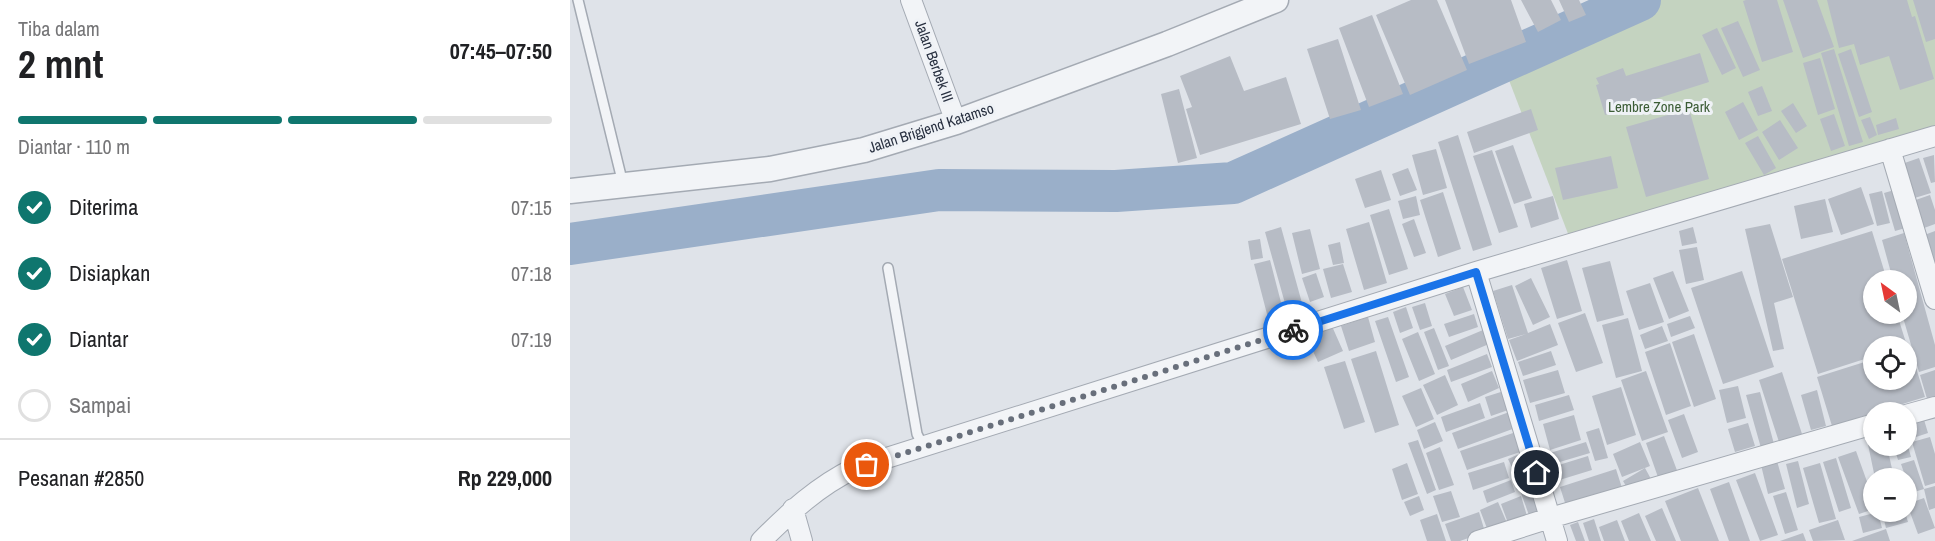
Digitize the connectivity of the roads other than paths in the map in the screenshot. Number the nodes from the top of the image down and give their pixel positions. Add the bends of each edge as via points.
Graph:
1 (578, 0) edge
2 (911, 0) edge
3 (1276, 0) edge
4 (951, 110) junction
5 (1935, 136) edge
6 (1890, 149) junction
7 (622, 184) junction
8 (570, 191) edge
9 (888, 268) dead end
10 (1476, 272) junction
11 (1935, 299) edge
12 (1935, 407) edge
13 (1917, 412) edge
14 (1863, 427) edge
15 (924, 448) junction
16 (793, 509) junction
17 (1550, 518) junction
18 (761, 541) edge
19 (802, 541) edge
20 (1478, 541) edge
21 (1557, 541) edge

1 - 7 lane
2 - 4 street, Jalan Berbek III
3 - 4 street, Jalan Brigjend Katamso via 1167,44
4 - 7 street, Jalan Brigjend Katamso via 864,150 770,168
5 - 6 street
6 - 10 street
6 - 11 street
7 - 8 street, Jalan Brigjend Katamso
9 - 15 lane via 917,434
10 - 15 street
10 - 17 street
12 - 13 street
14 - 17 street
15 - 16 street via 855,468 831,480
16 - 18 street
16 - 19 street
17 - 20 street
17 - 21 street

